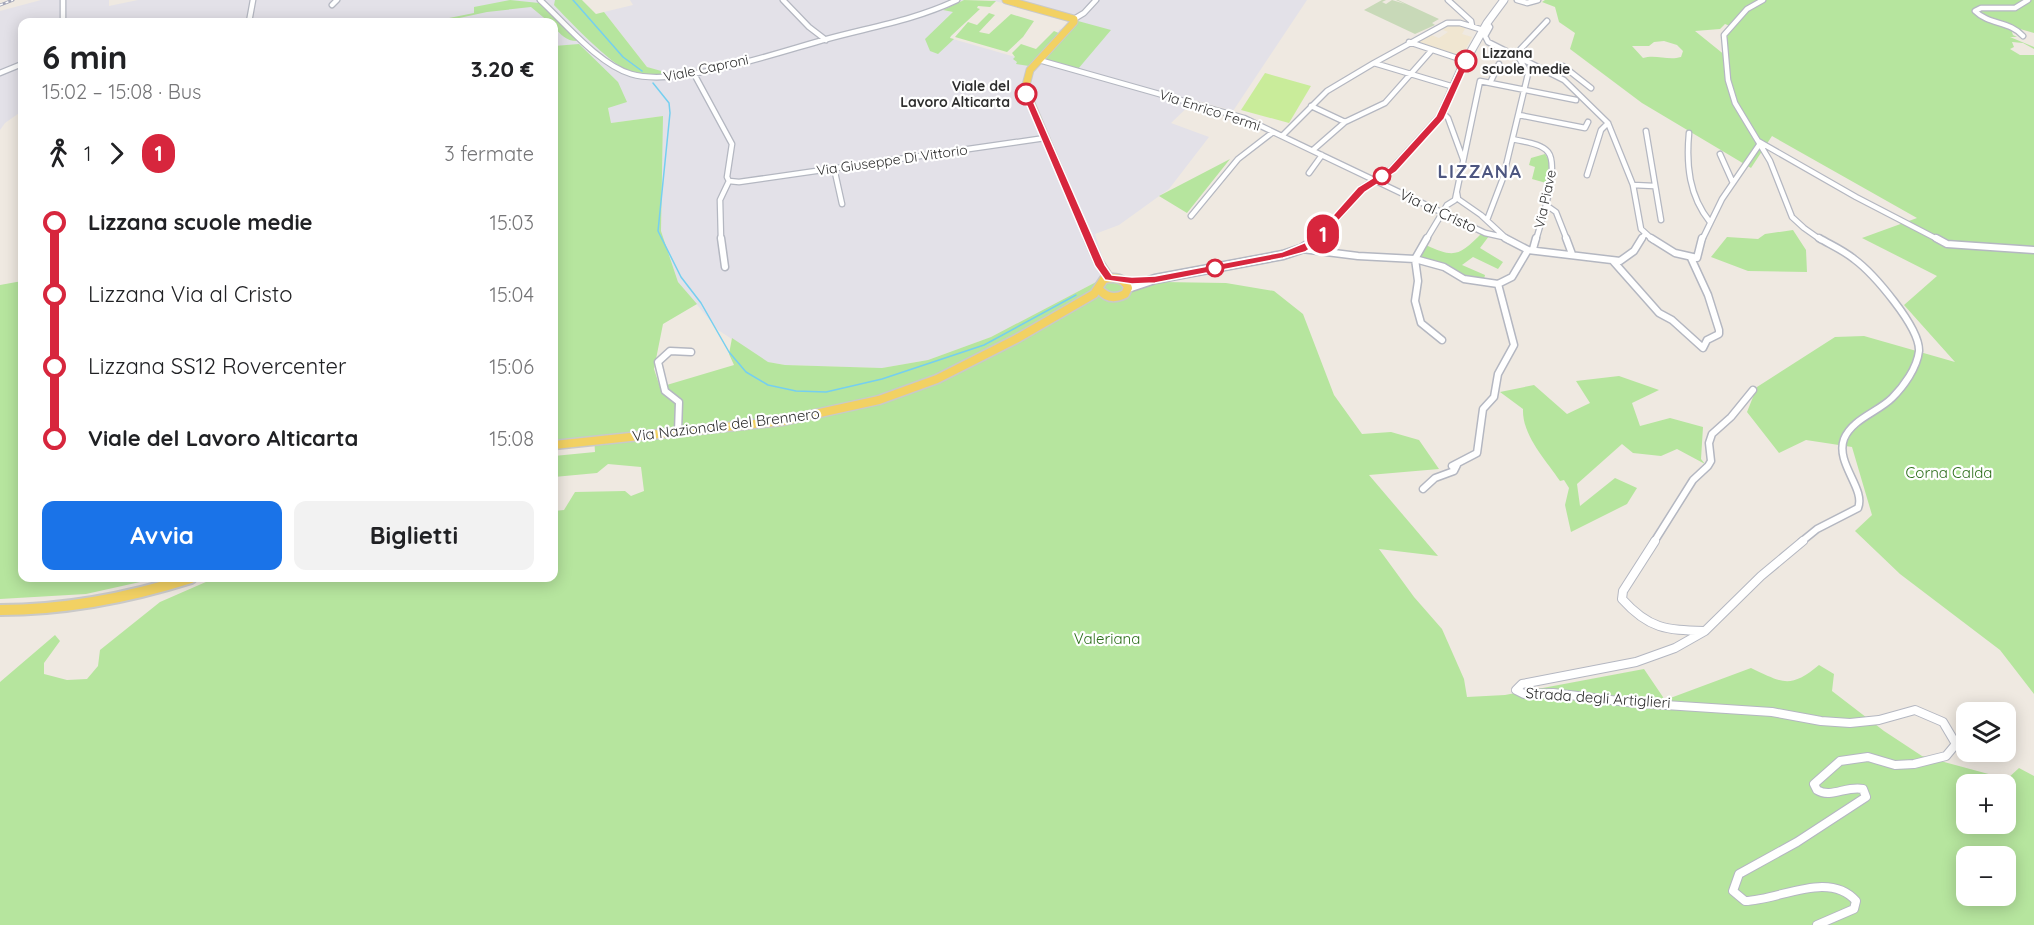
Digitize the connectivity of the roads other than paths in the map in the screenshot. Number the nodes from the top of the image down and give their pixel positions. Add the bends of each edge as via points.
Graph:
1 (63, 0) edge
2 (253, 0) edge
3 (338, 0) edge
4 (540, 0) edge
5 (783, 0) edge
6 (957, 0) edge
7 (1006, 0) edge
8 (1096, 0) edge
9 (1448, 0) edge
10 (1504, 0) edge
11 (1517, 0) edge
12 (1538, 0) edge
13 (1763, 0) edge
14 (2028, 0) edge
15 (332, 6) dead end
16 (63, 18) edge
17 (250, 18) edge
18 (1074, 21) junction
19 (1547, 21) dead end
20 (1487, 23) junction
21 (1472, 26) junction
22 (1483, 30) junction
23 (2023, 36) dead end
24 (826, 40) junction
25 (1409, 42) junction
26 (1431, 51) junction
27 (1516, 56) junction
28 (1039, 60) junction
29 (1466, 61) junction
30 (1374, 63) junction
31 (1499, 64) dead end
32 (18, 66) edge
33 (1548, 71) junction
34 (693, 72) junction
35 (0, 73) edge
36 (1412, 74) junction
37 (1490, 83) junction
38 (1454, 87) junction
39 (1592, 88) dead end
40 (1524, 91) junction
41 (1576, 100) dead end
42 (1311, 106) junction
43 (1443, 113) junction
44 (1519, 115) junction
45 (1345, 122) junction
46 (1569, 122) junction
47 (1588, 122) dead end
48 (1608, 123) junction
49 (1566, 131) dead end
50 (1646, 131) dead end
51 (1274, 132) junction
52 (1689, 133) dead end
53 (1282, 136) junction
54 (1045, 138) junction
55 (1513, 139) junction
56 (1757, 142) junction
57 (1313, 150) junction
58 (1322, 154) junction
59 (1720, 154) dead end
60 (1464, 161) junction
61 (834, 168) junction
62 (1309, 173) dead end
63 (1587, 176) dead end
64 (729, 181) junction
65 (1374, 181) junction
66 (1733, 183) junction
67 (1633, 185) junction
68 (1654, 186) junction
69 (1456, 192) junction
70 (842, 204) dead end
71 (1546, 205) junction
72 (1444, 212) junction
73 (1191, 216) dead end
74 (1487, 220) junction
75 (1661, 220) dead end
76 (1710, 222) junction
77 (1645, 234) junction
78 (1503, 237) junction
79 (1314, 246) junction
80 (1530, 250) junction
81 (2034, 250) edge
82 (1572, 254) junction
83 (1691, 258) junction
84 (1415, 259) junction
85 (1613, 261) junction
86 (725, 267) dead end
87 (1108, 278) junction
88 (1155, 279) junction
89 (1123, 280) junction
90 (1498, 284) junction
91 (1128, 288) junction
92 (1099, 289) junction
93 (1107, 296) junction
94 (1059, 316) junction
95 (1442, 340) dead end
96 (691, 352) dead end
97 (1753, 390) dead end
98 (678, 432) junction
99 (558, 445) edge
100 (1428, 488) dead end
101 (178, 582) edge
102 (0, 610) edge
103 (1705, 631) junction
104 (1817, 925) edge

1 - 16 street
2 - 17 street
3 - 15 street
4 - 34 street, Viale Caproni via 617,69 656,78
5 - 24 street
6 - 24 street, Viale Caproni via 919,16
7 - 18 main road
8 - 18 street
9 - 21 street
10 - 20 main road
11 - 12 street
13 - 56 street, Strada degli Artiglieri via 1747,9 1724,35 1731,94
14 - 23 street via 2015,8 1975,11
18 - 28 main road
19 - 27 street
20 - 22 main road
20 - 27 street via 1490,27 1486,41
21 - 22 street
21 - 25 street via 1447,23
22 - 29 main road
24 - 34 street, Viale Caproni
25 - 26 street
25 - 30 street
26 - 29 street
26 - 36 street
27 - 33 street
27 - 40 street via 1528,71
28 - 51 street, Via Enrico Fermi via 1208,106
28 - 54 main road via 1030,70 1024,89
29 - 38 main road
30 - 36 street
30 - 42 street via 1327,91
31 - 37 street
32 - 35 street
33 - 39 street via 1563,66
33 - 48 street via 1564,80
34 - 64 street via 732,144
36 - 38 street
36 - 45 street via 1385,103
37 - 40 street
37 - 60 street via 1480,81
38 - 43 main road
40 - 41 street
40 - 44 street
42 - 45 street
42 - 53 street
43 - 60 street
43 - 65 main road via 1392,170
44 - 46 street
44 - 55 street
45 - 57 street
46 - 47 street via 1585,128
46 - 49 street
48 - 63 street via 1601,130
48 - 67 street
50 - 68 street
51 - 53 street, Via Enrico Fermi
51 - 73 street via 1239,156
52 - 76 street via 1687,169 1702,214
53 - 57 street, Via Enrico Fermi
54 - 61 street, Via Giuseppe Di Vittorio
54 - 87 main road
55 - 71 street, Via Piave via 1550,153 1553,161
55 - 74 street
56 - 66 street
56 - 81 street via 1947,244
56 - 103 street, Strada degli Artiglieri via 1769,158 1792,216 1822,242 1855,259 1869,272 1911,326 1918,353 1896,394 1844,436 1842,446 1858,494 1858,508 1817,529
57 - 58 street, Via Enrico Fermi
58 - 62 street
58 - 65 street, Via Enrico Fermi
59 - 66 street
60 - 69 street
61 - 64 street, Via Giuseppe Di Vittorio
61 - 70 street
64 - 86 street via 723,187 718,208
65 - 72 street, Via al Cristo
65 - 79 main road via 1362,189
66 - 76 street
67 - 68 street
67 - 77 street via 1639,223
68 - 75 street
69 - 72 street via 1455,200
69 - 74 street via 1458,199
71 - 80 street, Via Piave
71 - 82 street via 1556,212
72 - 78 street, Via al Cristo via 1485,233
72 - 84 street
74 - 78 street
76 - 83 street via 1697,258
77 - 83 street
77 - 85 street via 1625,260
78 - 80 street
79 - 84 street via 1327,252
79 - 88 main road
80 - 82 street
80 - 90 street, Via Piave via 1512,277
82 - 85 street
83 - 85 street via 1719,330 1719,334 1707,340 1706,348 1659,313
84 - 90 street via 1444,267 1464,279
84 - 95 street via 1415,301 1421,322
87 - 89 main road
87 - 92 main road
88 - 89 main road
88 - 91 main road
89 - 91 main road
90 - 100 street via 1513,350 1498,374 1494,397 1483,409 1477,453 1454,466 1454,471 1439,476
91 - 93 main road via 1122,296
92 - 93 main road
92 - 94 main road, Via Nazionale del Brennero
93 - 94 main road, Via Nazionale del Brennero
94 - 98 main road, Via Nazionale del Brennero via 937,379 879,400 805,418
96 - 98 street via 670,351 658,362 665,391 679,402
97 - 103 street via 1711,435 1713,457 1708,469 1693,480 1623,591 1622,599 1629,608 1660,629
98 - 99 main road, Via Nazionale del Brennero
101 - 102 main road via 93,604
103 - 104 street, Strada degli Artiglieri via 1654,658 1522,684 1516,690 1524,694 1553,693 1772,712 1850,723 1915,710 1942,722 1956,744 1946,756 1895,765 1868,757 1852,758 1831,767 1814,784 1818,792 1859,786 1866,797 1739,874 1733,891 1745,901 1827,886 1851,893 1856,901 1854,909

